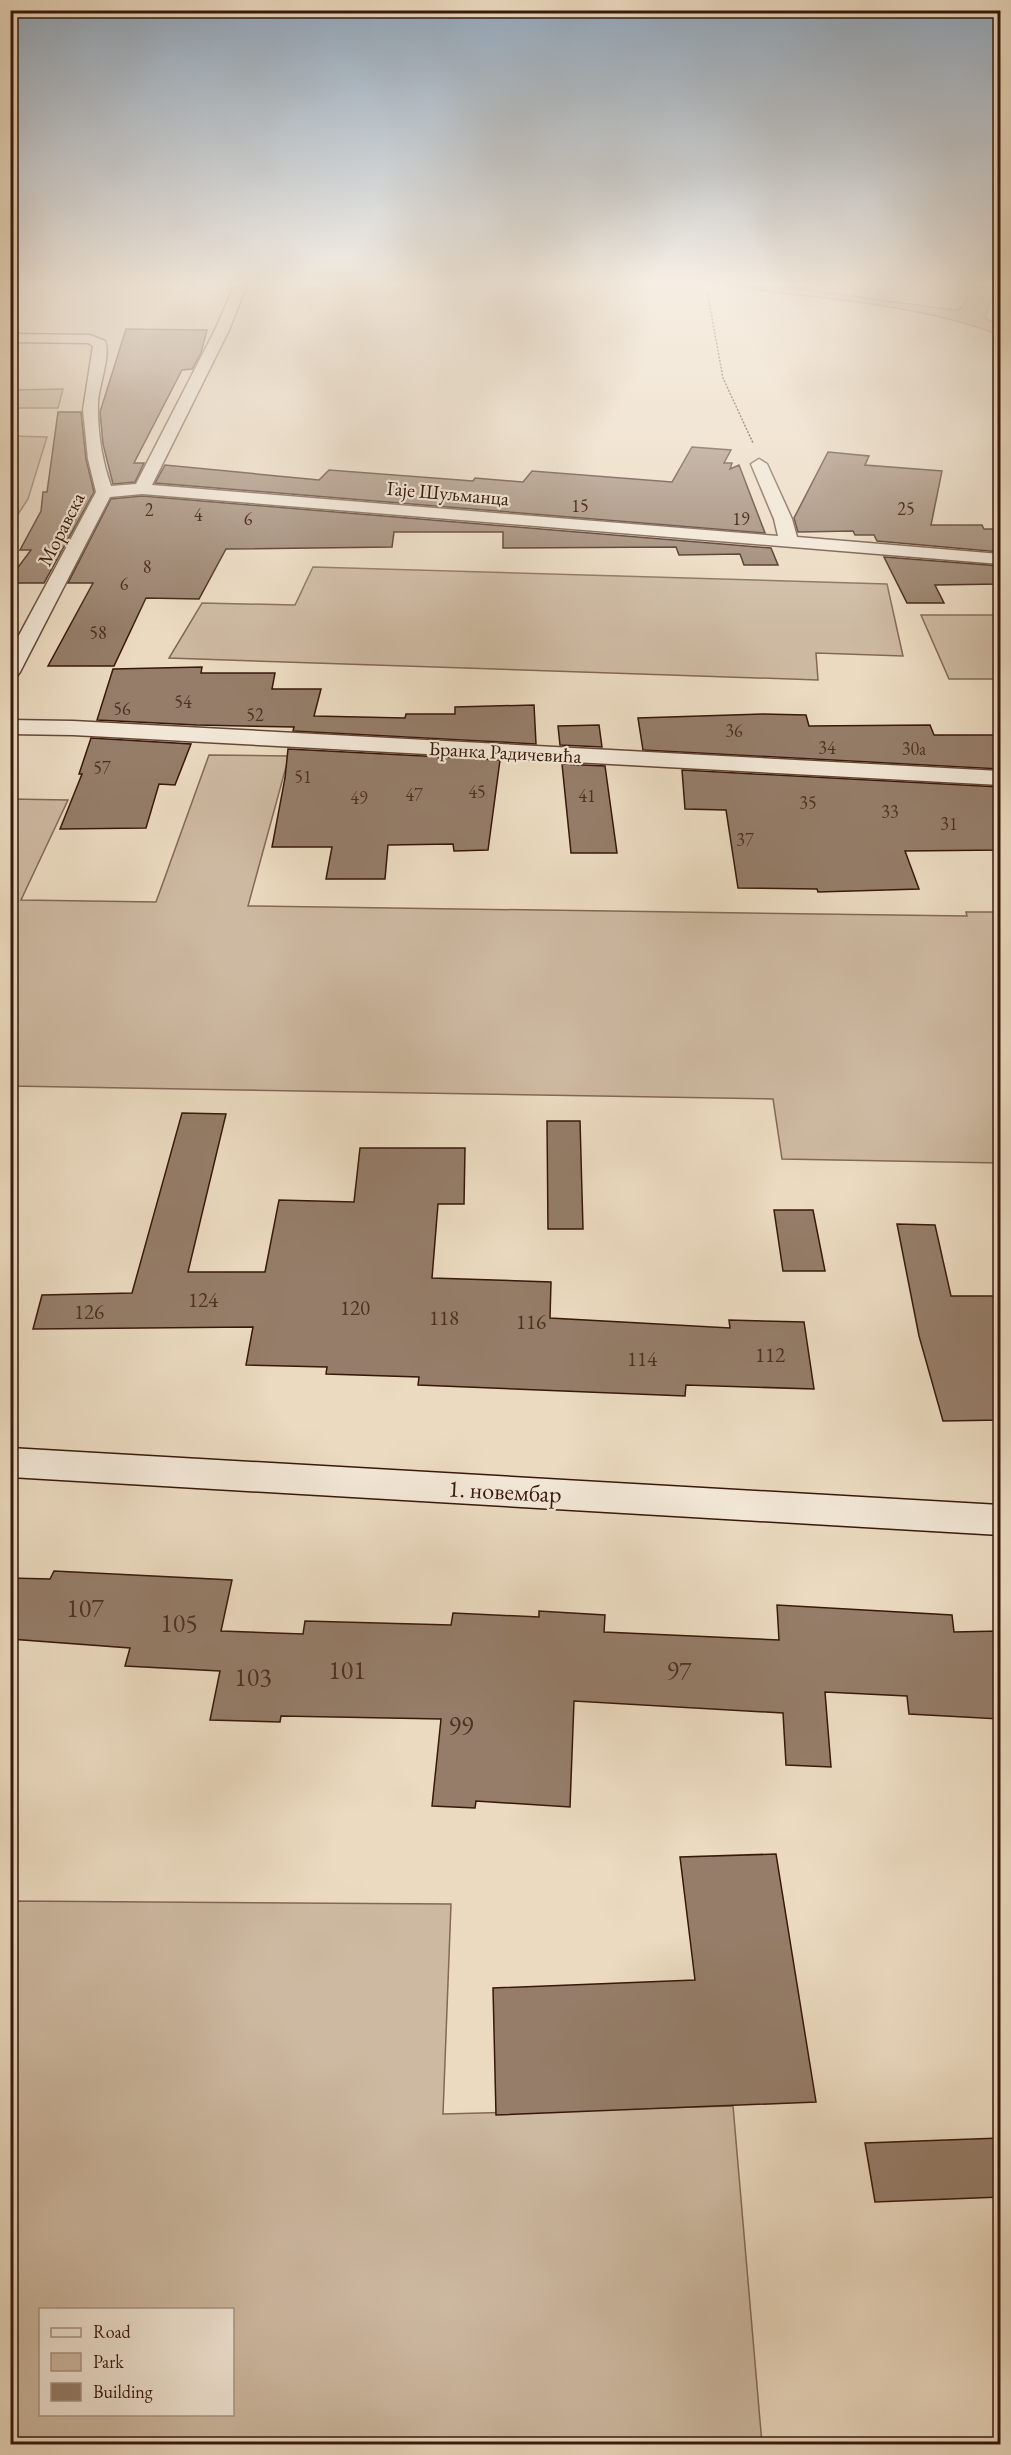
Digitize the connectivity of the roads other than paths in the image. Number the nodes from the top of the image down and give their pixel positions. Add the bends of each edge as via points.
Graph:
1 (91, 402) edge
2 (186, 402) edge
3 (759, 464) road end
4 (142, 489) junction
5 (104, 492) junction
6 (789, 542) junction
7 (1000, 558) edge
8 (10, 672) edge
9 (10, 728) edge
10 (1000, 778) edge
11 (10, 1462) edge
12 (1000, 1520) edge

1 - 5 street, Моравска via 91,423
2 - 4 street
3 - 6 street
4 - 5 street, Гаје Шуљманца
4 - 6 street, Гаје Шуљманца
5 - 8 street, Моравска
6 - 7 street, Гаје Шуљманца
9 - 10 street, Бранка Радичевића via 73,728
11 - 12 street, 1. новембар

